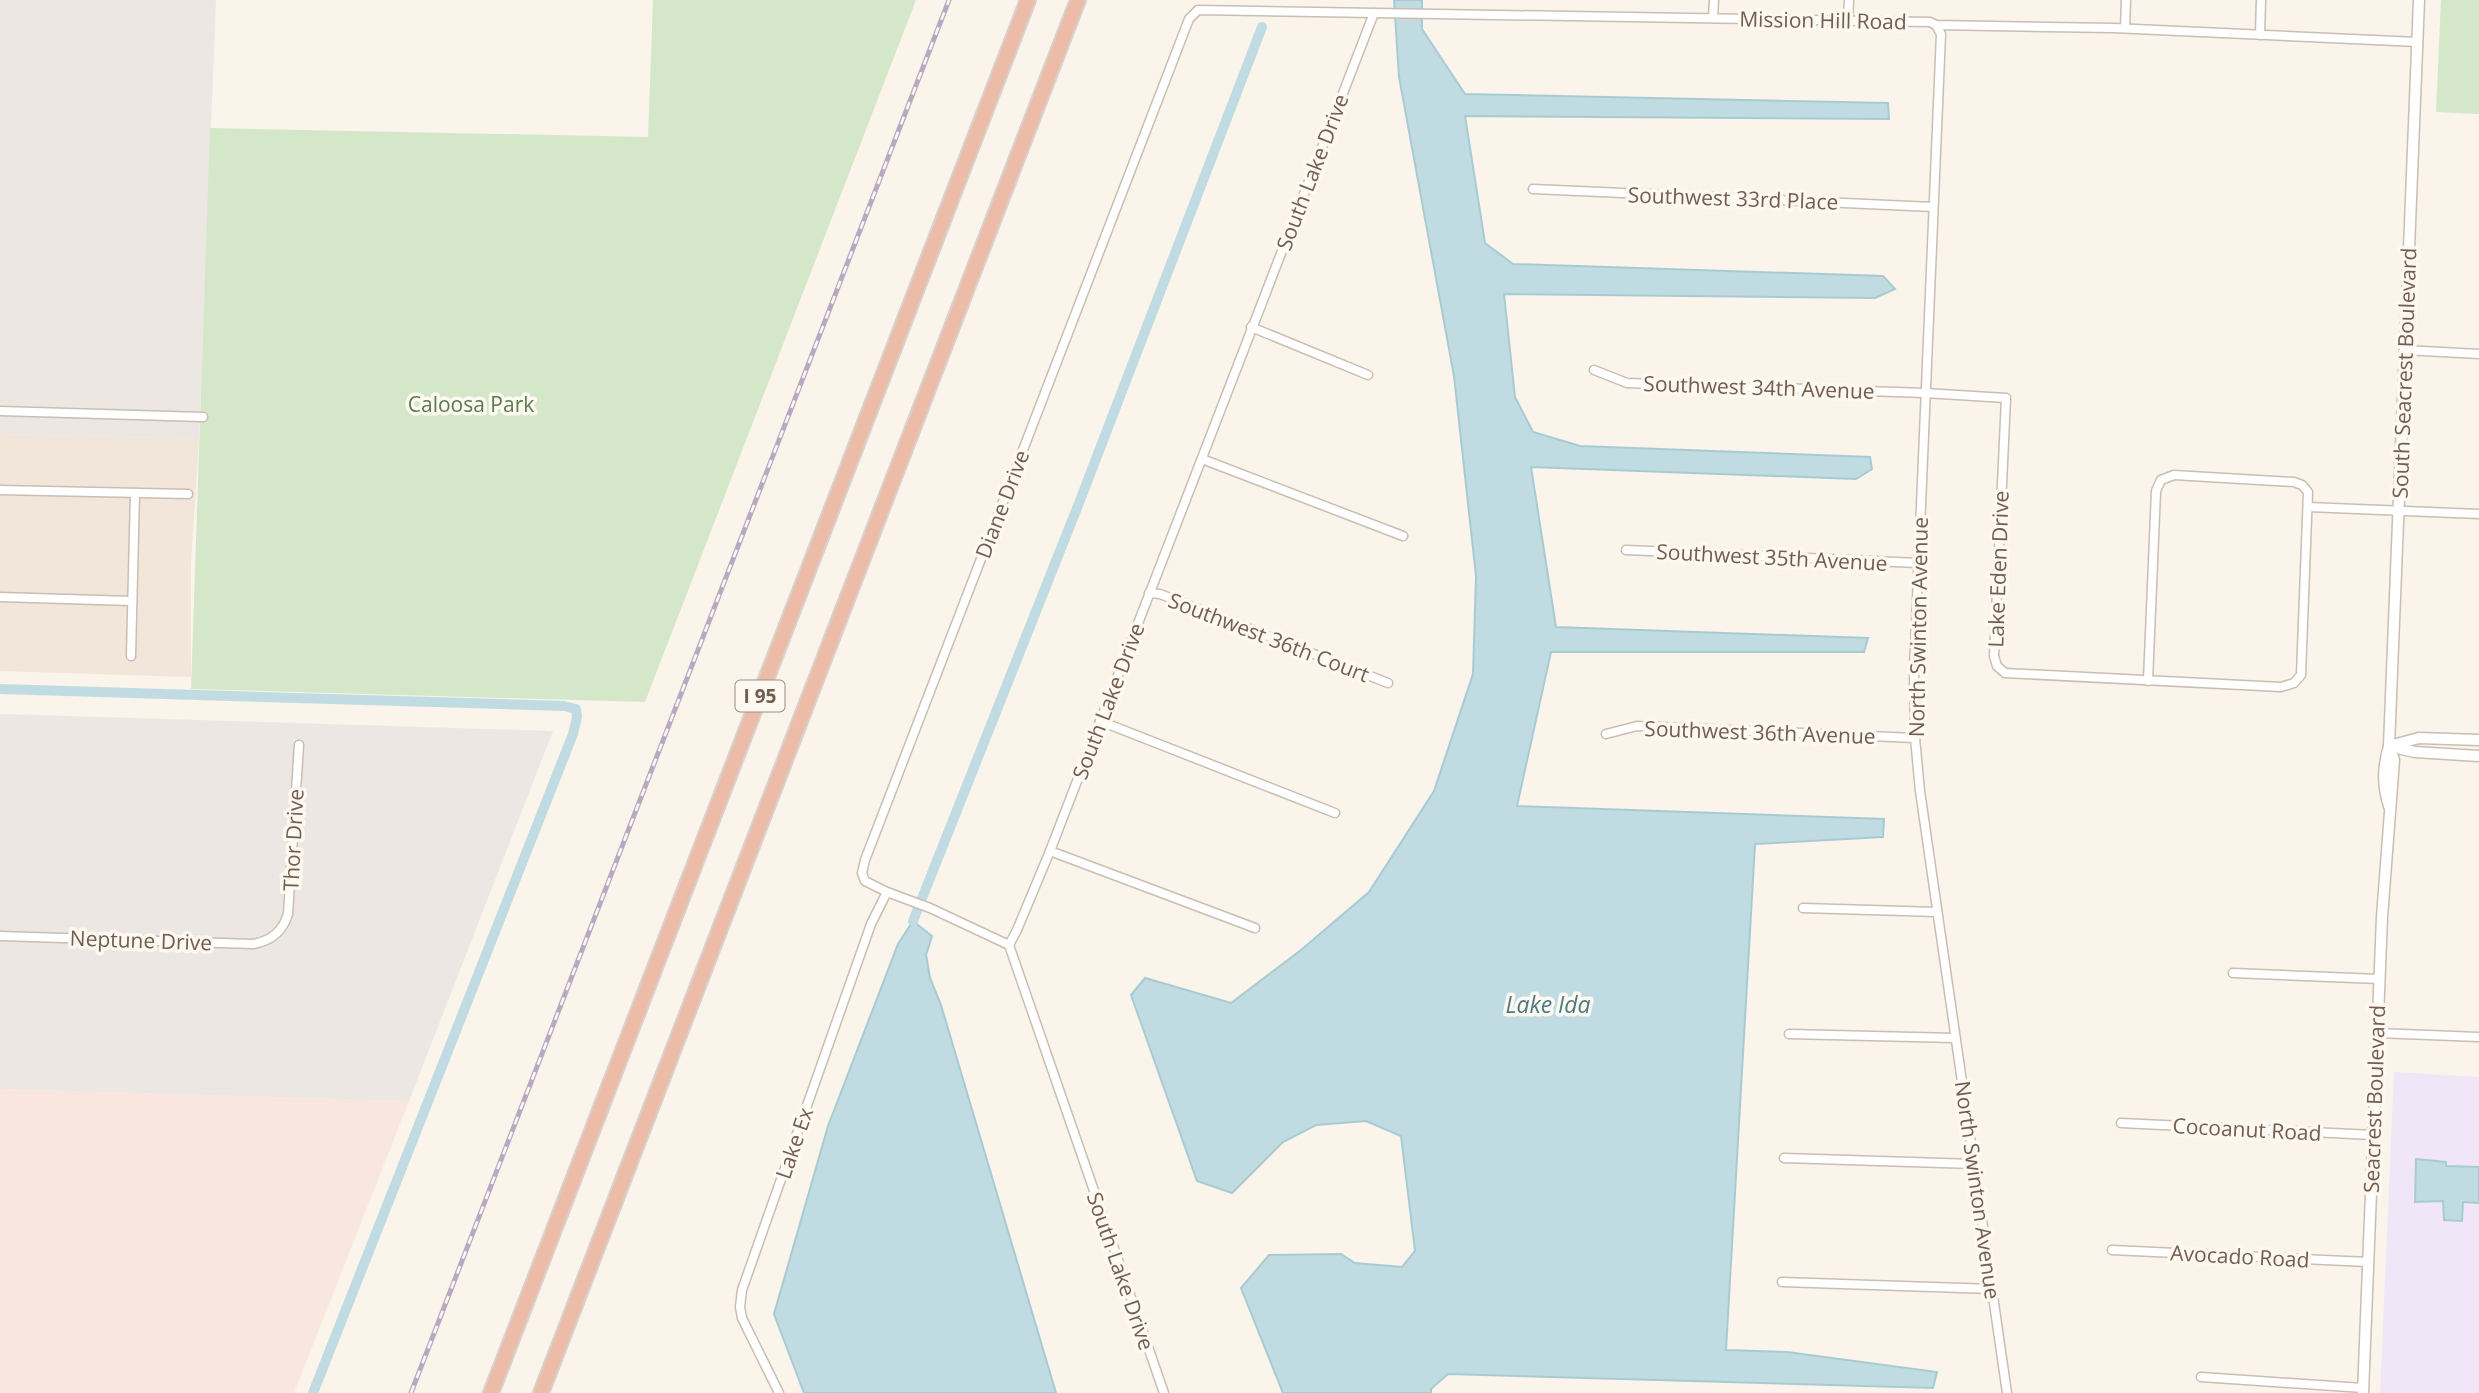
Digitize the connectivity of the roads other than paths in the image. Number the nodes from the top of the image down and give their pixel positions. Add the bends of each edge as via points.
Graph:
1 (1028, 0) edge
2 (1078, 0) edge
3 (1714, 0) edge
4 (1849, 0) edge
5 (2126, 0) edge
6 (2262, 0) edge
7 (2419, 0) edge
8 (1227, 9) joint
9 (1374, 13) junction
10 (1713, 18) junction
11 (1848, 21) junction
12 (1936, 24) junction
13 (2125, 28) junction
14 (2260, 35) junction
15 (2418, 43) junction
16 (1533, 189) dead end
17 (1933, 207) junction
18 (1251, 327) junction
19 (2405, 350) junction
20 (2479, 354) edge
21 (1594, 370) dead end
22 (1368, 375) dead end
23 (1925, 393) junction
24 (0, 411) edge
25 (203, 417) dead end
26 (1202, 459) junction
27 (0, 489) edge
28 (135, 493) junction
29 (188, 494) dead end
30 (2308, 507) junction
31 (2399, 510) junction
32 (2479, 514) edge
33 (1403, 536) dead end
34 (1626, 550) dead end
35 (1918, 563) junction
36 (1149, 593) junction
37 (0, 597) edge
38 (132, 601) junction
39 (131, 656) dead end
40 (2148, 681) junction
41 (1388, 683) dead end
42 (1100, 721) junction
43 (1606, 734) dead end
44 (1915, 738) junction
45 (2479, 740) edge
46 (299, 746) dead end
47 (2389, 746) junction
48 (2479, 756) edge
49 (1335, 813) dead end
50 (1050, 851) junction
51 (887, 892) junction
52 (1803, 908) dead end
53 (1937, 912) junction
54 (1255, 928) dead end
55 (278, 932) joint
56 (0, 936) edge
57 (1009, 945) junction
58 (2233, 973) dead end
59 (2379, 979) junction
60 (2377, 1033) junction
61 (1789, 1034) dead end
62 (2479, 1037) edge
63 (1955, 1038) junction
64 (2121, 1123) dead end
65 (2373, 1135) junction
66 (1784, 1158) dead end
67 (1974, 1164) junction
68 (2112, 1250) dead end
69 (2368, 1262) junction
70 (1782, 1282) dead end
71 (1992, 1289) junction
72 (2201, 1377) dead end
73 (2363, 1390) edge
74 (491, 1393) edge
75 (541, 1393) edge
76 (779, 1393) edge
77 (1164, 1393) edge
78 (2007, 1393) edge

1 - 74 highway, I 95
2 - 75 highway, I 95
3 - 10 street
4 - 11 street
5 - 13 street
6 - 14 street
7 - 15 street, South Seacrest Boulevard
8 - 9 street, Mission Hill Road
8 - 51 street, Diane Drive via 1198,10 1189,19 875,834 862,873 865,881
9 - 10 street, Mission Hill Road
9 - 18 street, South Lake Drive
10 - 11 street, Mission Hill Road
11 - 12 street, Mission Hill Road
12 - 13 street, Mission Hill Road
12 - 17 street, North Swinton Avenue via 1941,34
13 - 14 street, Mission Hill Road
14 - 15 street, Mission Hill Road
15 - 19 street, South Seacrest Boulevard
16 - 17 street, Southwest 33rd Place
17 - 23 street, North Swinton Avenue
18 - 22 street
18 - 26 street, South Lake Drive
19 - 20 street
19 - 31 street, South Seacrest Boulevard
21 - 23 street, Southwest 34th Avenue via 1627,383
23 - 35 street, North Swinton Avenue
23 - 40 street, Lake Eden Drive via 2006,398 1997,666 2005,673
24 - 25 street
26 - 33 street
26 - 36 street, South Lake Drive
27 - 28 street
28 - 29 street
28 - 38 street
30 - 31 street
30 - 40 street, Lake Eden Drive via 2301,675 2294,683 2281,687
30 - 40 street via 2308,492 2294,482 2174,475 2161,480 2156,491
31 - 32 street
31 - 47 street, South Seacrest Boulevard
34 - 35 street, Southwest 35th Avenue
35 - 44 street, North Swinton Avenue
36 - 41 street, Southwest 36th Court
36 - 42 street, South Lake Drive
37 - 38 street
38 - 39 street
42 - 49 street
42 - 50 street, South Lake Drive
43 - 44 street, Southwest 36th Avenue via 1637,726
44 - 53 street, North Swinton Avenue
45 - 47 street via 2418,738
46 - 55 street, Thor Drive via 288,914
47 - 48 street
47 - 59 street, Seacrest Boulevard via 2383,766 2389,806
50 - 54 street
50 - 57 street, South Lake Drive
51 - 57 street, Diane Drive
51 - 76 street, Lake Ex via 871,924 743,1290 742,1318
52 - 53 street
53 - 63 street, North Swinton Avenue
55 - 56 street, Neptune Drive via 253,944
57 - 77 street, South Lake Drive
58 - 59 street
59 - 60 street, Seacrest Boulevard
60 - 62 street
60 - 65 street, Seacrest Boulevard
61 - 63 street
63 - 67 street, North Swinton Avenue
64 - 65 street, Cocoanut Road
65 - 69 street, Seacrest Boulevard
66 - 67 street
67 - 71 street, North Swinton Avenue
68 - 69 street, Avocado Road
69 - 73 street, Seacrest Boulevard
70 - 71 street
71 - 78 street, North Swinton Avenue
72 - 73 street

